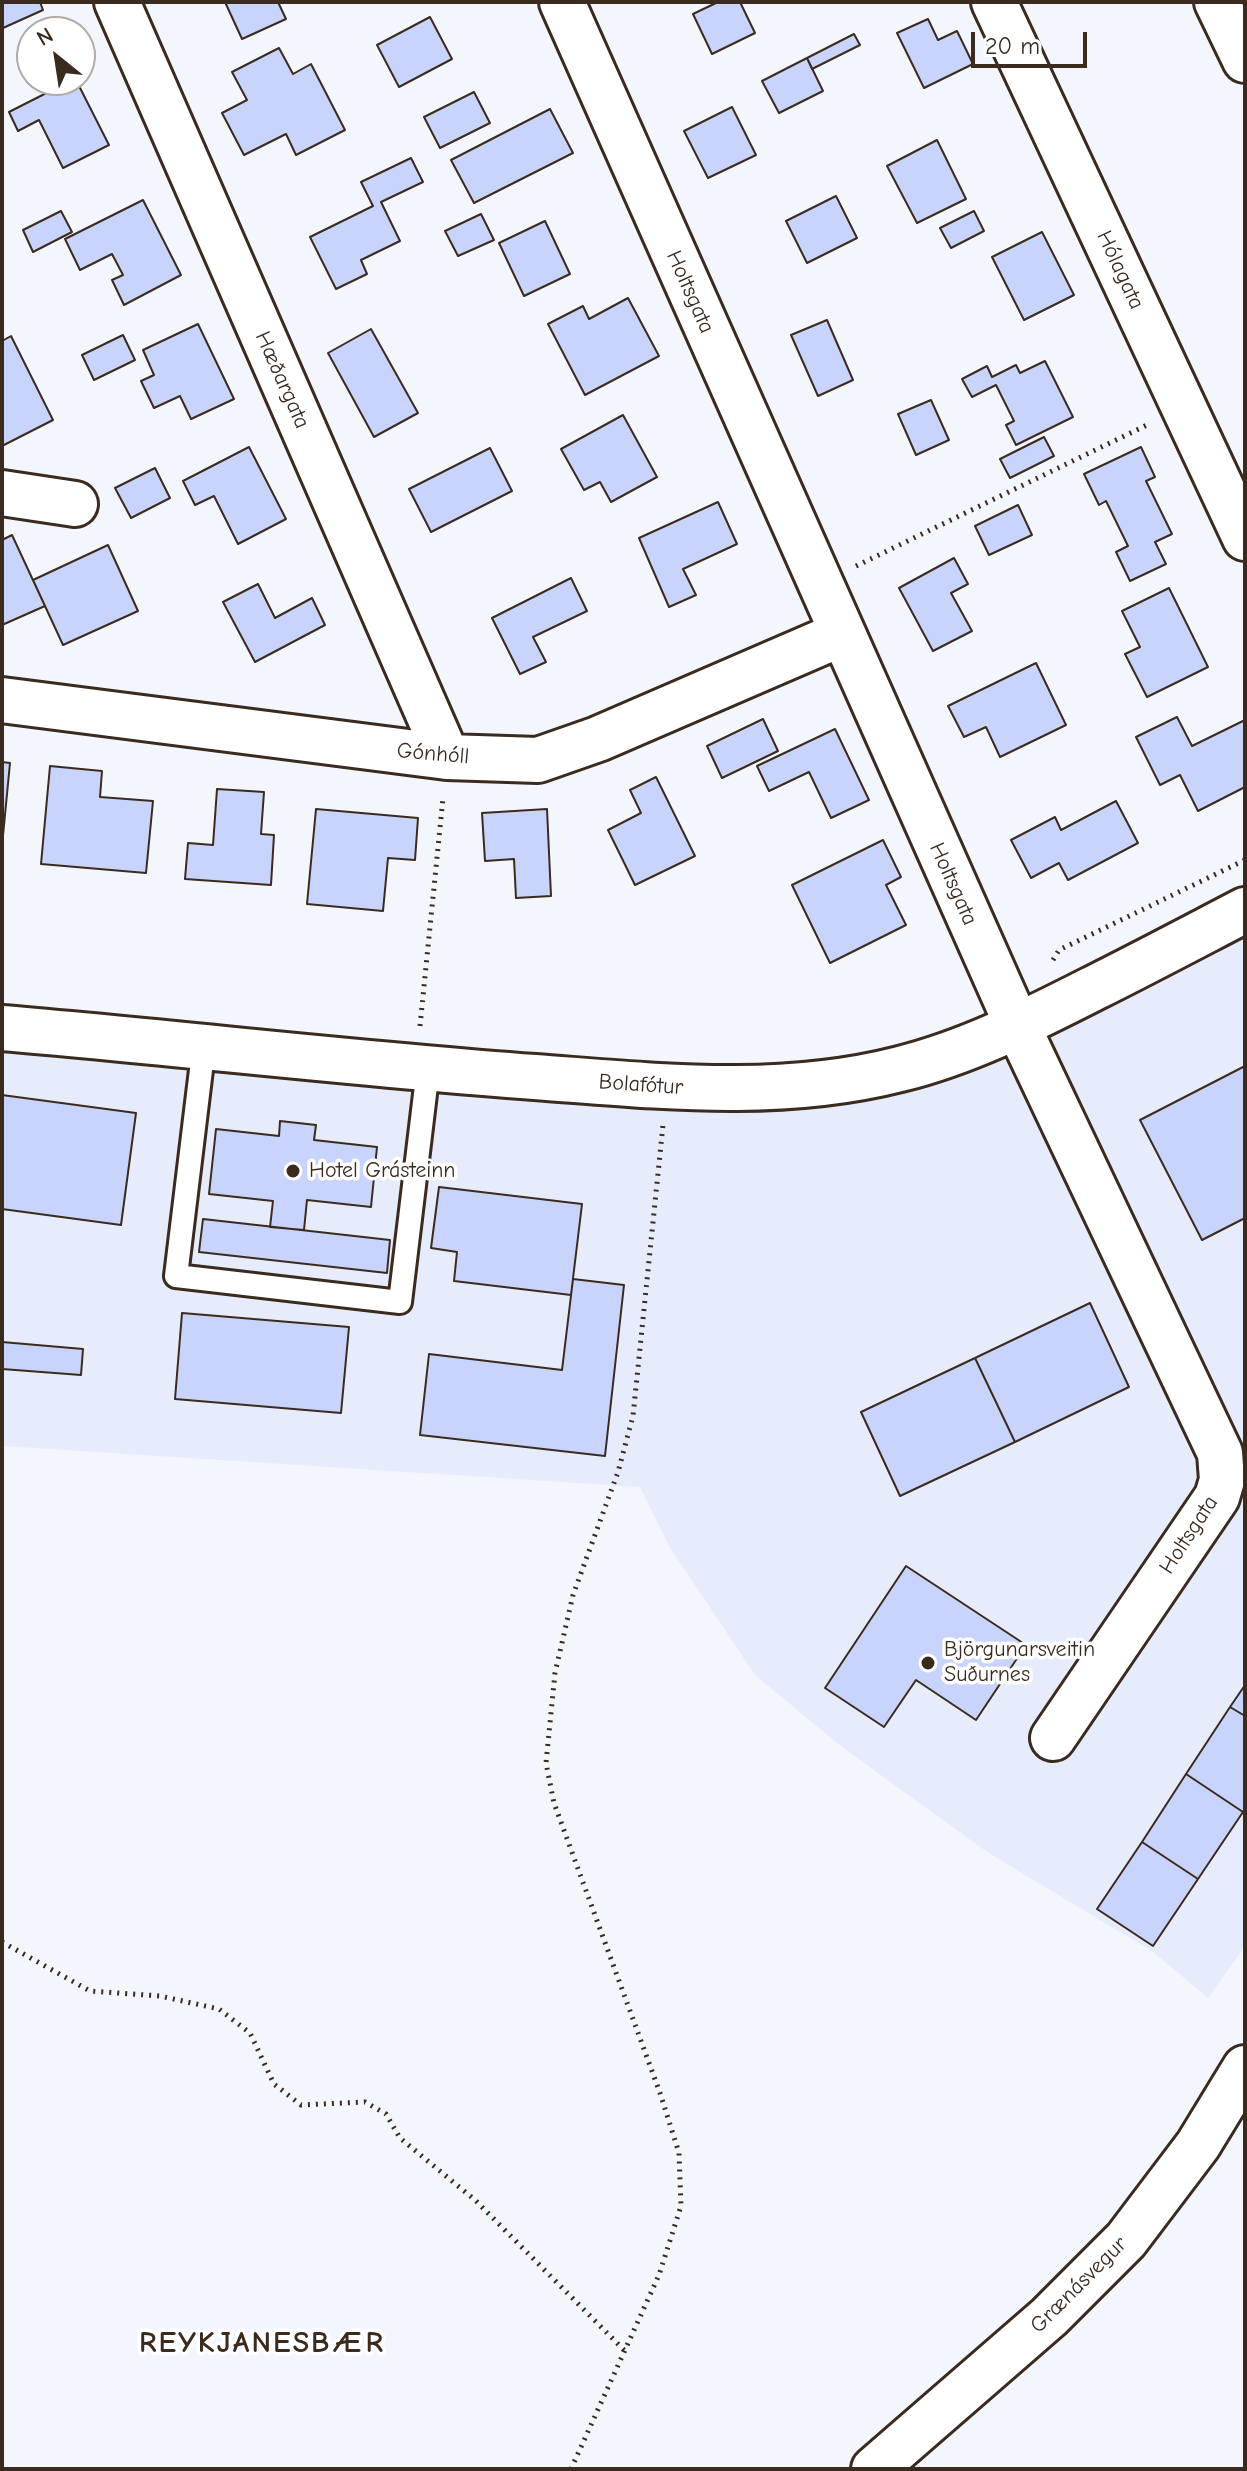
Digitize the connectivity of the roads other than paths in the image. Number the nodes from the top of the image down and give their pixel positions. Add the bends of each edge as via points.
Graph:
1 (117, 2) edge
2 (562, 2) edge
3 (994, 2) edge
4 (1217, 2) edge
5 (1245, 60) edge
6 (2, 493) edge
7 (75, 504) dead end
8 (1245, 538) edge
9 (841, 634) junction
10 (2, 700) edge
11 (447, 757) junction
12 (1245, 910) edge
13 (1009, 1008) junction
14 (2, 1028) edge
15 (204, 1045) junction
16 (424, 1052) junction
17 (1053, 1738) dead end
18 (1245, 2068) edge
19 (874, 2469) edge

1 - 11 street, Hæðargata
2 - 9 street, Holtsgata
3 - 8 street, Hólagata
4 - 5 street
6 - 7 street
9 - 11 street, Gónhóll via 538,760
9 - 13 street, Holtsgata
10 - 11 street, Gónhóll
12 - 13 street, Bolafótur
13 - 16 street, Bolafótur via 931,1060 860,1078 767,1089 668,1087
13 - 17 street, Holtsgata via 1220,1453 1222,1480 1217,1497
14 - 15 street, Bolafótur
15 - 16 street, Bolafótur
15 - 16 lane via 176,1276 400,1302
18 - 19 street, Grænásvegur via 1198,2145 1126,2240 1049,2317

